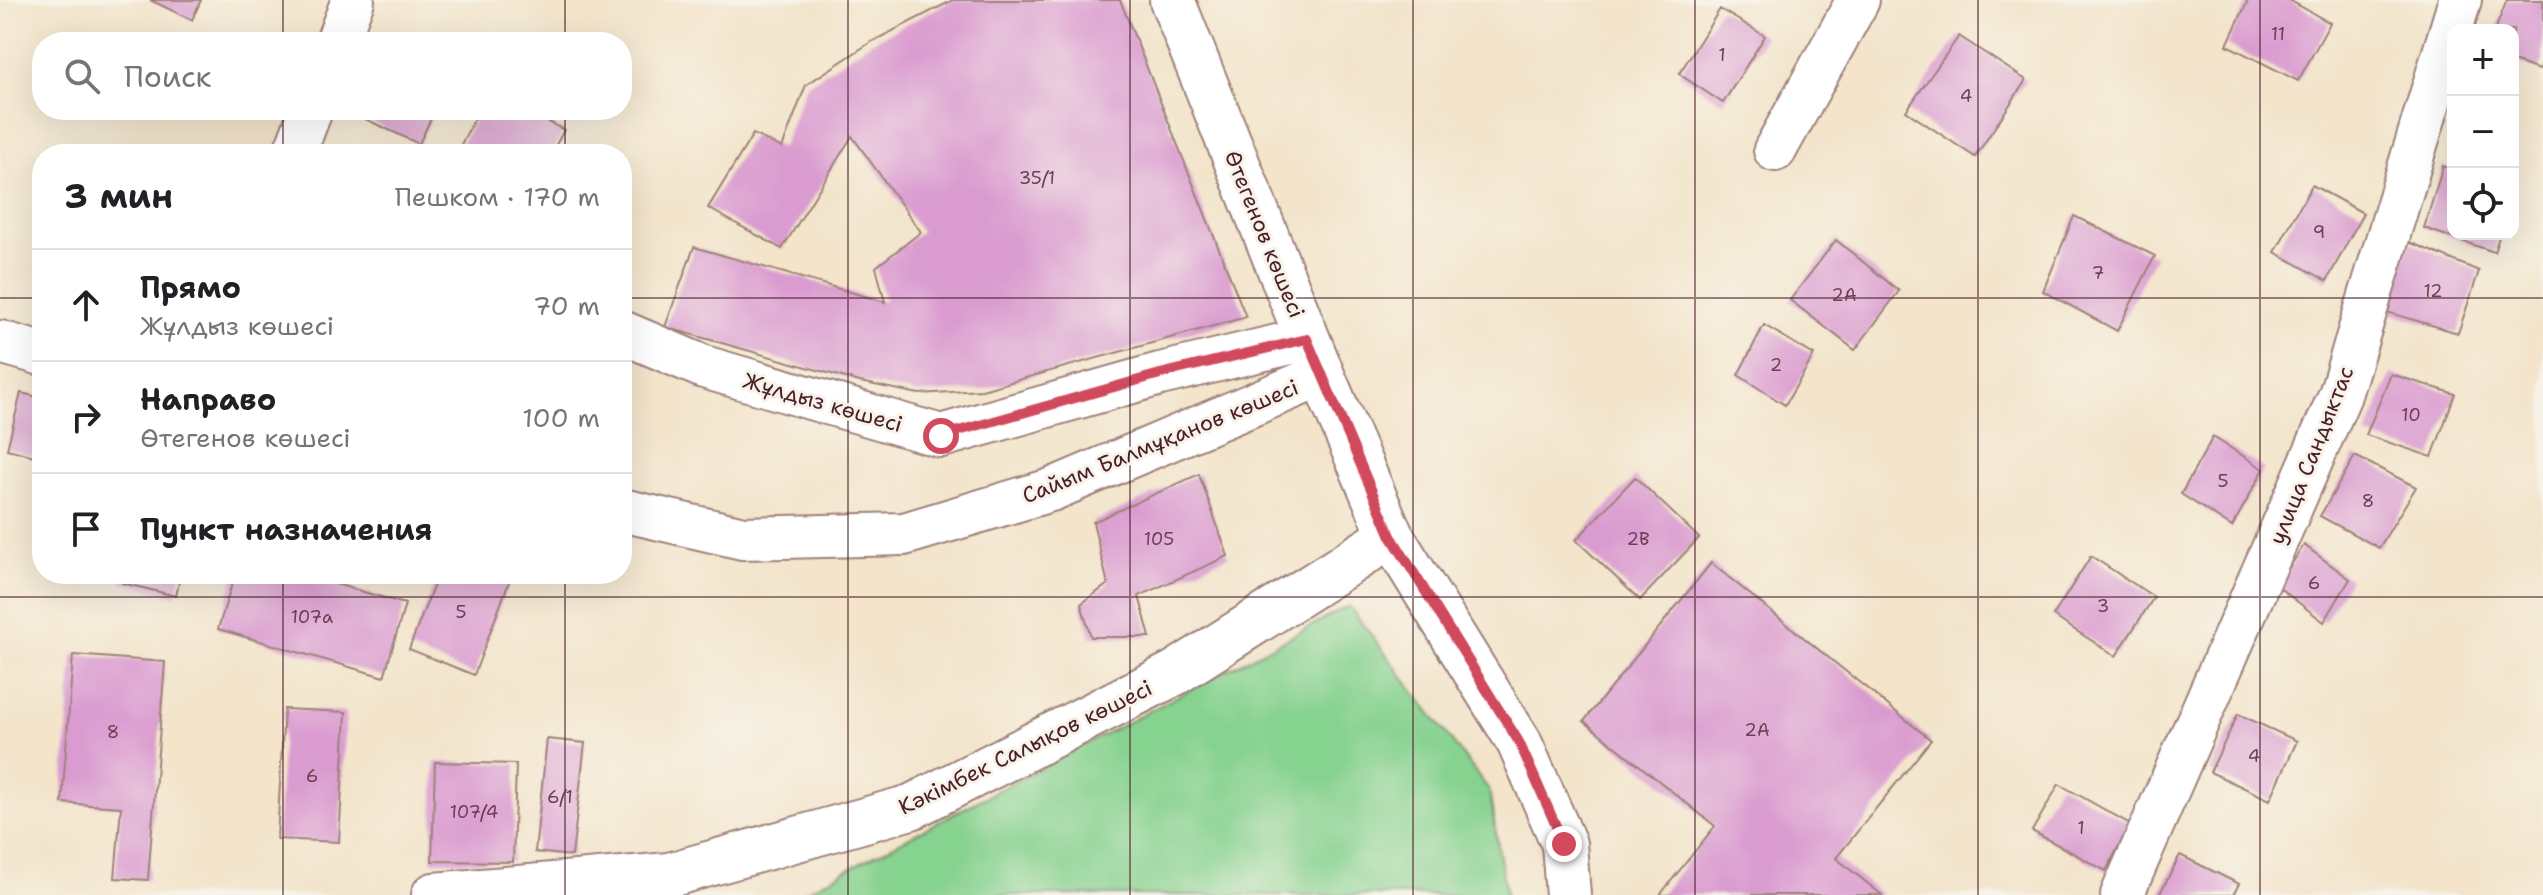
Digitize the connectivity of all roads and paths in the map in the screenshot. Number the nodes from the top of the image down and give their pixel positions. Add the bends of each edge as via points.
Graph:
1 (353, 0) edge
2 (1172, 0) edge
3 (1858, 0) edge
4 (2460, 0) edge
5 (341, 32) edge
6 (307, 120) edge
7 (298, 144) edge
8 (1775, 150) dead end
9 (632, 336) edge
10 (0, 342) edge
11 (32, 351) edge
12 (1314, 357) junction
13 (632, 512) edge
14 (1391, 536) junction
15 (434, 895) edge
16 (1568, 895) edge
17 (2122, 895) edge

1 - 5 street
2 - 12 street, Өтегенов көшесі
3 - 8 street
4 - 17 street, улица Сандыктас via 2340,395
6 - 7 street
9 - 12 street, Жұлдыз көшесі via 704,367 941,436 1160,374
10 - 11 street
12 - 13 street, Сайым Балмұқанов көшесі via 1051,490 904,534 743,538
12 - 14 street, Өтегенов көшесі
14 - 15 street, Кәкімбек Салықов көшесі via 1175,673 911,807 669,875
14 - 16 street, Өтегенов көшесі via 1519,742 1564,844

